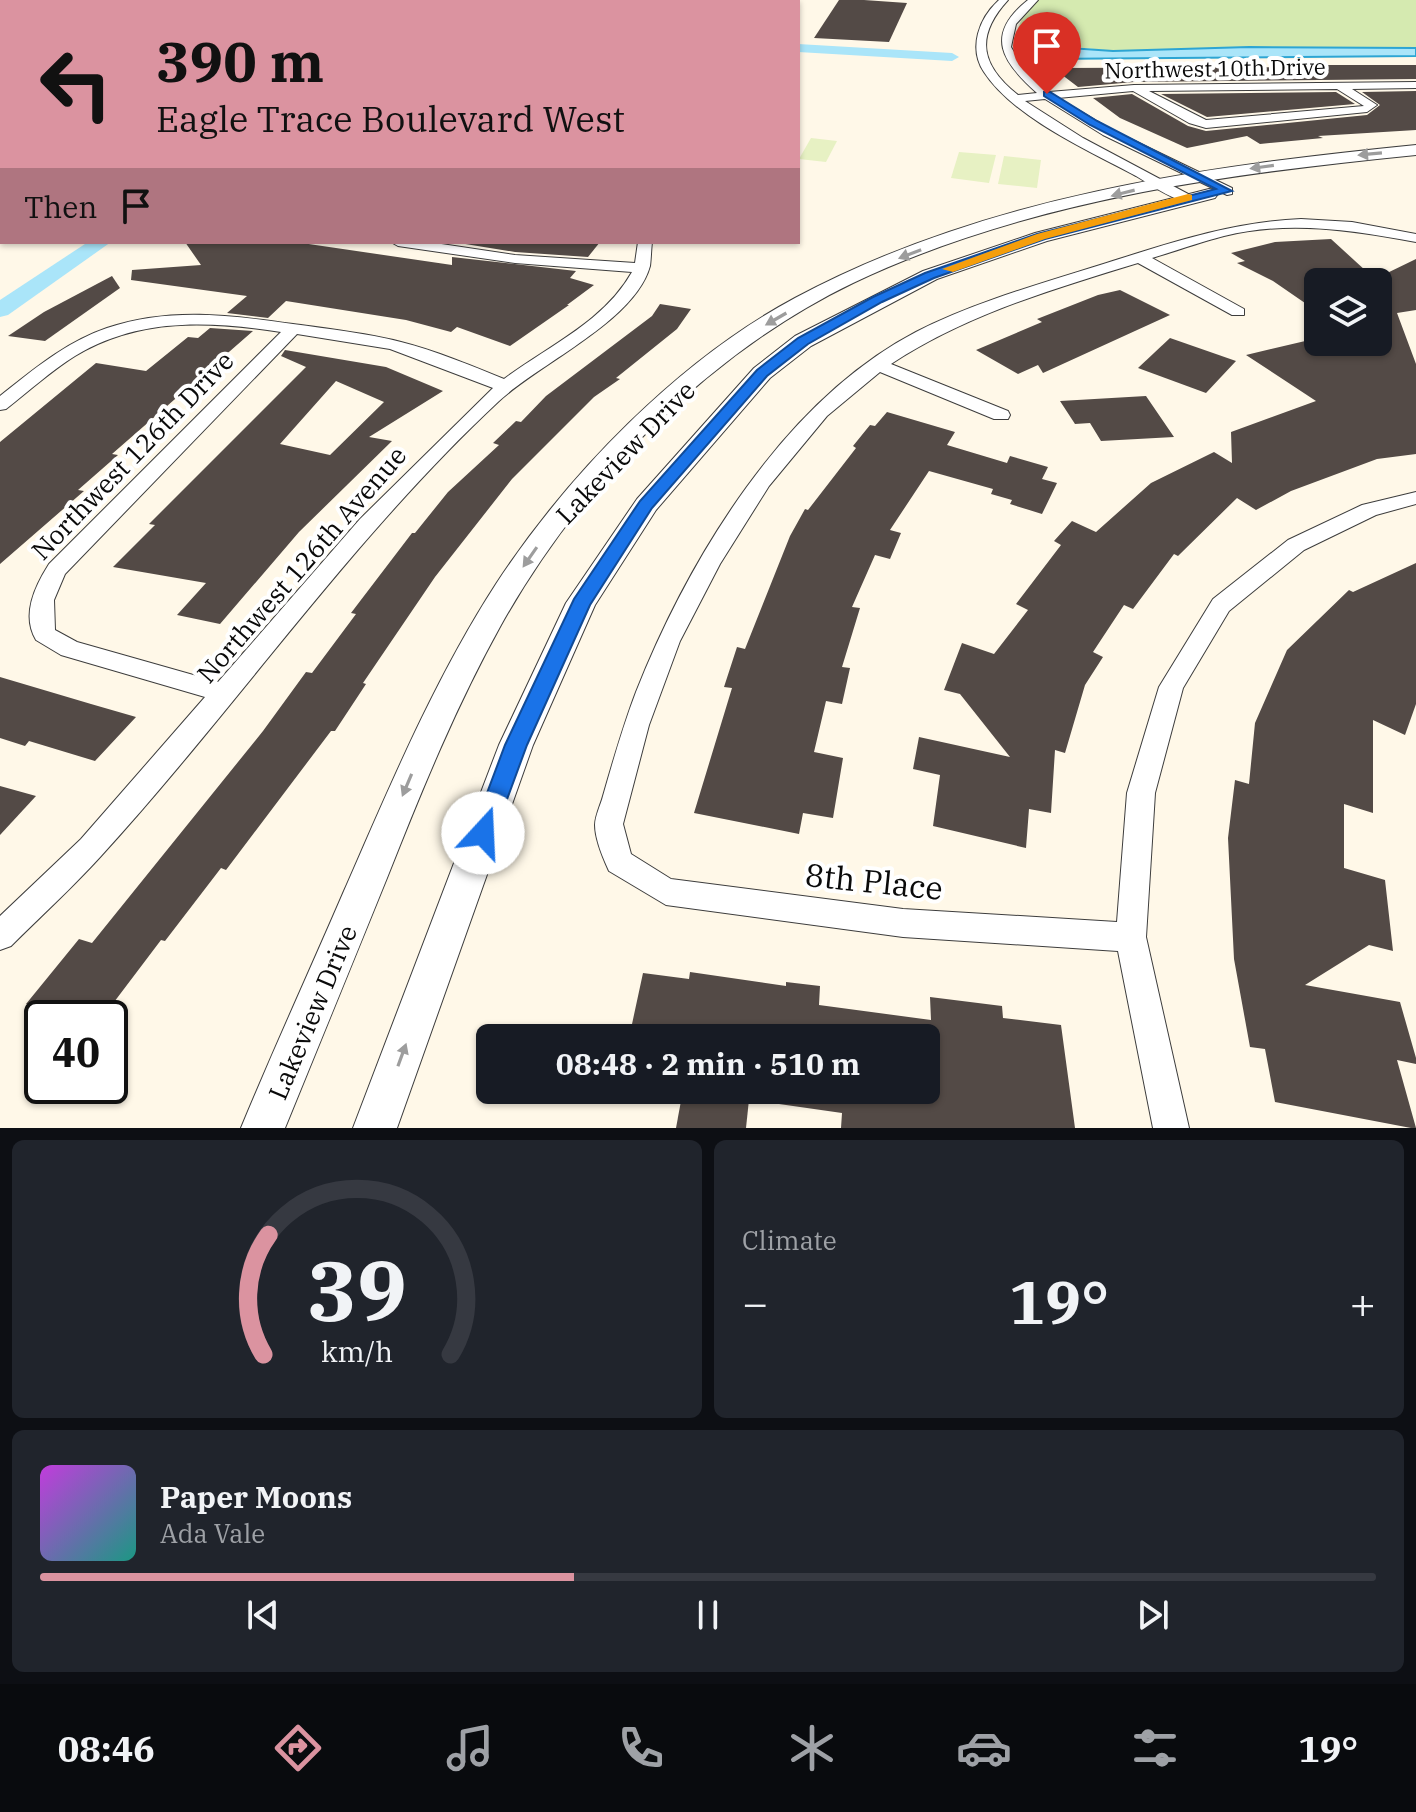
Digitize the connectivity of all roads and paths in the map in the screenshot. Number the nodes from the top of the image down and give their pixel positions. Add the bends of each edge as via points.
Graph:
1 (1004, 0) edge
2 (1034, 0) edge
3 (1416, 85) edge
4 (1340, 86) junction
5 (1134, 88) junction
6 (1047, 94) junction
7 (1016, 98) junction
8 (1416, 150) edge
9 (1416, 164) edge
10 (1199, 177) junction
11 (1284, 182) dead end
12 (1161, 184) junction
13 (1234, 190) joint
14 (1185, 198) junction
15 (1412, 237) edge
16 (412, 244) edge
17 (645, 244) edge
18 (1137, 256) junction
19 (642, 268) junction
20 (844, 280) junction
21 (878, 300) junction
22 (1238, 312) dead end
23 (293, 329) junction
24 (878, 365) junction
25 (505, 386) junction
26 (0, 405) edge
27 (1001, 415) dead end
28 (1416, 498) edge
29 (225, 693) junction
30 (0, 936) edge
31 (1131, 937) junction
32 (263, 1128) edge
33 (375, 1128) edge
34 (1171, 1128) edge

1 - 7 street via 985,20 981,53 988,72
2 - 6 street via 1008,29 1009,55
3 - 4 street, Northwest 10th Drive
4 - 5 street, Northwest 10th Drive
4 - 5 street via 1371,105 1224,124 1193,121
5 - 6 street, Northwest 10th Drive
6 - 7 street, Northwest 10th Drive
6 - 10 street
7 - 12 street
8 -> 10 street, Lakeview Drive
9 - 11 street
10 - 12 street, Lakeview Drive
10 - 13 street
12 - 14 street
12 -> 20 street, Lakeview Drive via 977,230
13 - 14 street, Lakeview Drive
14 - 21 street, Lakeview Drive via 1041,237 930,275
15 - 18 street via 1327,224 1260,225
16 - 19 street via 515,259
17 - 19 street, Northwest 126th Avenue
18 - 22 street
18 - 24 street via 922,336
19 - 25 street, Northwest 126th Avenue via 606,315
20 - 21 street
20 -> 32 street, Lakeview Drive via 763,326 678,390 586,487 508,588 440,709
33 -> 21 street, Lakeview Drive via 516,745 581,603 646,505 762,373 803,341
23 - 25 street via 407,349
23 - 26 street via 220,317 136,325 62,356
23 - 29 street, Northwest 126th Drive via 57,569 44,589 40,610 44,634 69,649
24 - 27 street
24 - 31 street, 8th Place via 820,412 761,483 709,563 668,641 636,725 609,824 619,862 666,892 903,923
25 - 29 street, Northwest 126th Avenue via 410,477
28 - 31 street via 1369,510 1296,545 1221,605 1171,687 1141,793
29 - 30 street, Northwest 126th Avenue via 101,837
31 - 34 street

